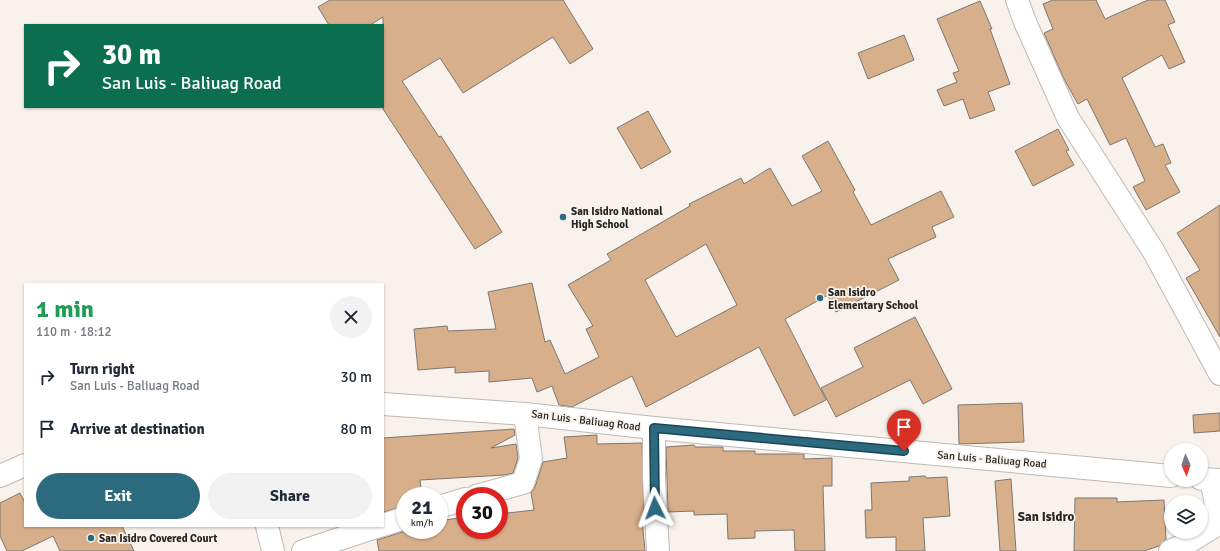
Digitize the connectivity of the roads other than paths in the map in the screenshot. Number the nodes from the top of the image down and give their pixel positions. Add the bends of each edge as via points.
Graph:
1 (1017, 0) edge
2 (1220, 374) edge
3 (384, 404) edge
4 (525, 414) junction
5 (654, 428) junction
6 (24, 464) edge
7 (1164, 475) edge
8 (0, 476) edge
9 (1211, 480) edge
10 (508, 487) edge
11 (396, 521) edge
12 (384, 525) edge
13 (267, 527) edge
14 (376, 527) edge
15 (273, 551) edge
16 (303, 551) edge
17 (658, 551) edge
18 (1170, 551) edge

1 - 2 street via 1068,118 1154,252
3 - 4 street, San Luis - Baliuag Road
4 - 5 street, San Luis - Baliuag Road
4 - 10 street via 532,459 523,483
5 - 7 street, San Luis - Baliuag Road
5 - 17 street
6 - 8 street
9 - 18 street via 1218,524
11 - 12 street
13 - 15 street
14 - 16 street

